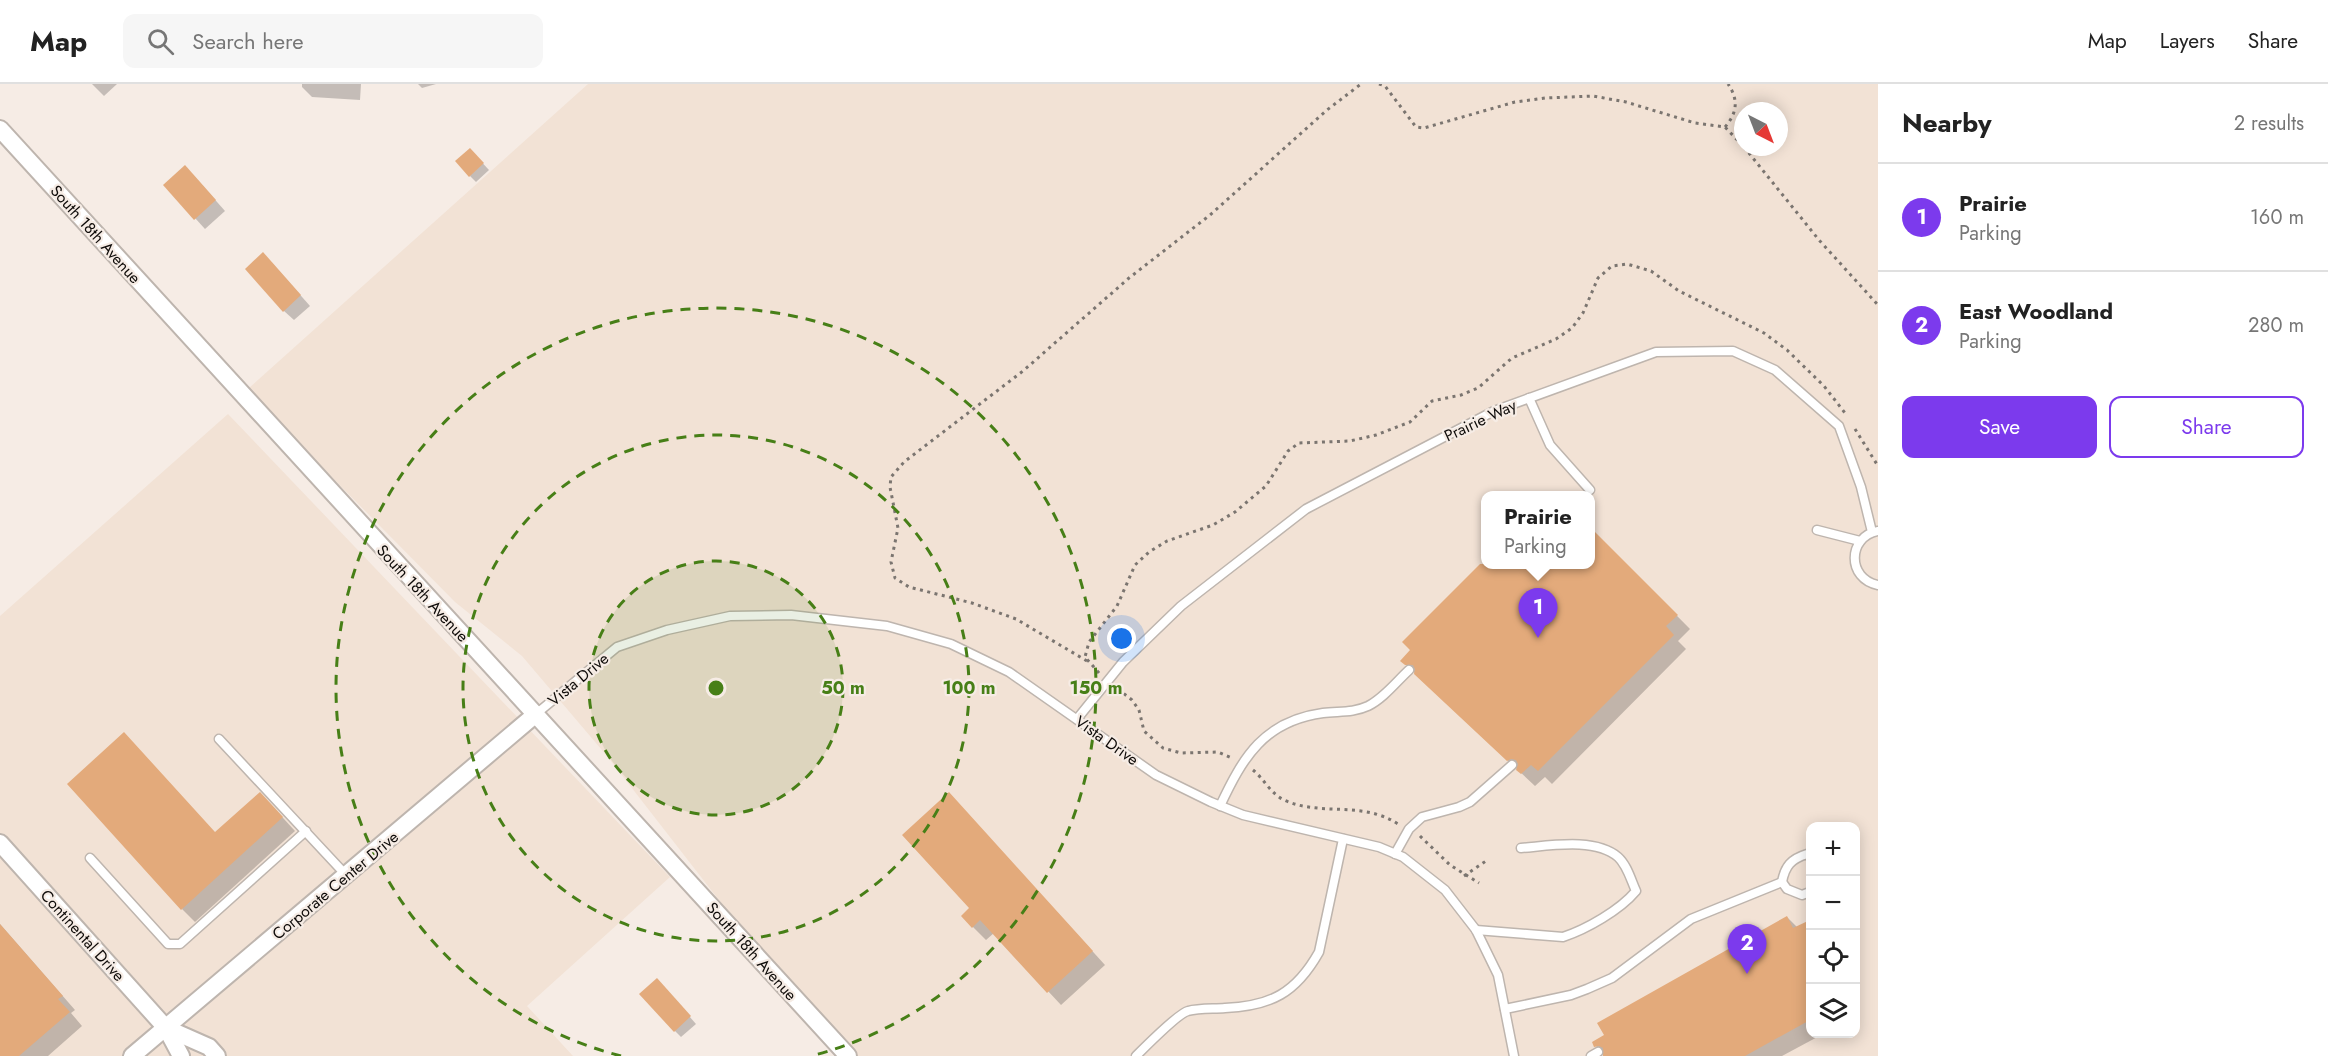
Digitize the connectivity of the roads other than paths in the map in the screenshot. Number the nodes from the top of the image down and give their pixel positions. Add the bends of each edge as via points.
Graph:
1 (0, 129) edge
2 (1529, 398) junction
3 (1590, 490) dead end
4 (1817, 530) dead end
5 (1875, 532) edge
6 (1860, 542) junction
7 (1878, 585) edge
8 (1409, 670) dead end
9 (536, 714) junction
10 (1077, 719) junction
11 (219, 739) dead end
12 (1512, 765) dead end
13 (1220, 806) junction
14 (306, 831) junction
15 (1343, 839) junction
16 (0, 843) edge
17 (1521, 848) dead end
18 (1395, 854) junction
19 (1806, 854) edge
20 (90, 858) dead end
21 (347, 875) junction
22 (1782, 882) junction
23 (1806, 894) edge
24 (1476, 930) junction
25 (1505, 1009) junction
26 (166, 1028) junction
27 (132, 1056) edge
28 (181, 1056) edge
29 (217, 1056) edge
30 (848, 1056) edge
31 (1136, 1056) edge
32 (1514, 1056) edge

1 - 9 street, South 18th Avenue
2 - 3 lane via 1550,445
2 - 5 lane, Prairie Way via 1656,352 1733,351 1776,370 1839,426
2 - 10 lane, Prairie Way via 1494,411 1306,509 1181,606 1123,662
4 - 6 lane
5 - 6 lane
6 - 7 lane via 1854,553 1857,572
8 - 13 lane via 1370,705 1355,711 1303,717 1270,732 1242,763
9 - 10 lane, Vista Drive via 617,647 667,630 730,616 791,615 887,626 951,644 1009,672
9 - 21 street, Corporate Center Drive
9 - 30 street, South 18th Avenue
10 - 13 lane, Vista Drive via 1156,775
11 - 14 lane
12 - 18 lane via 1470,802 1422,817 1409,829
13 - 15 lane, Vista Drive via 1271,823
14 - 20 lane via 180,944 168,944
14 - 21 lane
15 - 18 lane, Vista Drive
15 - 31 lane via 1318,952 1296,982 1284,993 1251,1007 1186,1011
16 - 26 street, Continental Drive
17 - 24 lane via 1584,844 1605,851 1618,857 1636,891 1625,904 1563,937
18 - 24 lane, Vista Drive via 1445,890
19 - 22 lane via 1785,868
21 - 26 street, Corporate Center Drive
22 - 23 lane via 1787,889
22 - 25 lane via 1691,919 1619,973 1587,989
24 - 25 lane, Vista Drive via 1498,975
25 - 32 lane, Vista Drive
26 - 27 street, Corporate Center Drive
26 - 28 street, Continental Drive
26 - 29 street, Continental Drive via 209,1047

